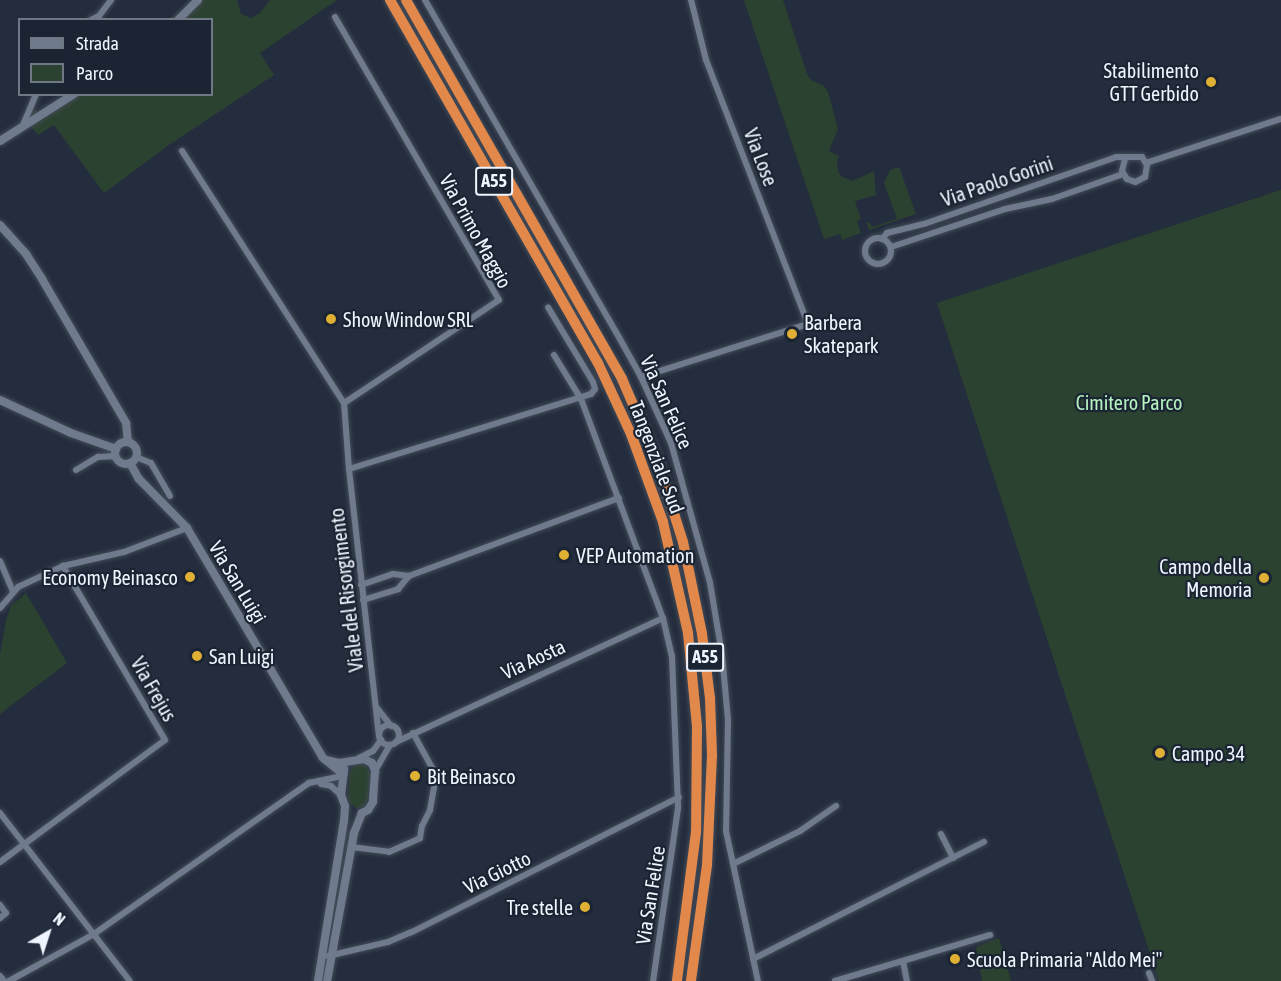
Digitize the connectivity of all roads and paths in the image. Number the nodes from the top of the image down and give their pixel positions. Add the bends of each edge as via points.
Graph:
1 (111, 0) edge
2 (198, 0) edge
3 (390, 0) edge
4 (406, 0) edge
5 (425, 0) edge
6 (691, 0) edge
7 (335, 17) dead end
8 (99, 18) edge
9 (180, 18) edge
10 (35, 96) edge
11 (71, 96) edge
12 (1281, 119) edge
13 (23, 125) junction
14 (0, 141) edge
15 (182, 151) dead end
16 (1125, 159) junction
17 (1146, 163) junction
18 (1123, 174) junction
19 (0, 225) edge
20 (882, 239) junction
21 (891, 247) junction
22 (548, 307) dead end
23 (554, 355) dead end
24 (641, 377) junction
25 (581, 399) junction
26 (0, 400) edge
27 (344, 403) junction
28 (128, 442) junction
29 (116, 453) junction
30 (133, 460) junction
31 (349, 469) junction
32 (76, 470) dead end
33 (170, 496) dead end
34 (619, 498) junction
35 (187, 528) junction
36 (0, 561) edge
37 (63, 566) junction
38 (410, 576) junction
39 (361, 585) junction
40 (16, 589) junction
41 (363, 600) junction
42 (0, 608) edge
43 (663, 618) junction
44 (377, 708) junction
45 (394, 728) junction
46 (415, 732) junction
47 (380, 738) junction
48 (393, 744) junction
49 (323, 758) junction
50 (359, 758) junction
51 (349, 761) junction
52 (375, 771) junction
53 (343, 775) junction
54 (309, 783) junction
55 (341, 795) junction
56 (679, 797) junction
57 (345, 806) junction
58 (836, 806) dead end
59 (0, 813) edge
60 (362, 813) junction
61 (941, 834) dead end
62 (984, 842) dead end
63 (24, 843) junction
64 (350, 850) junction
65 (340, 851) junction
66 (953, 858) junction
67 (0, 862) edge
68 (733, 864) junction
69 (0, 905) edge
70 (335, 911) junction
71 (0, 918) edge
72 (94, 934) junction
73 (990, 935) dead end
74 (327, 956) junction
75 (753, 959) junction
76 (903, 961) junction
77 (1149, 973) dead end
78 (0, 976) edge
79 (4, 981) edge
80 (9, 981) edge
81 (130, 981) edge
82 (318, 981) edge
83 (327, 981) edge
84 (653, 981) edge
85 (677, 981) edge
86 (691, 981) edge
87 (758, 981) edge
88 (835, 981) edge
89 (907, 981) edge
90 (1152, 981) edge

1 - 8 street
2 - 9 street
3 - 85 highway, Tangenziale Sud / A55 via 598,363 631,434 663,522 688,633 697,735 693,865
4 - 86 highway, Tangenziale Sud / A55 via 622,379 657,460 680,534 702,634 712,755 707,865
5 - 24 street, Via San Felice
6 - 24 street, Via Lose via 706,60 808,324
7 - 27 street, Via Primo Maggio via 499,300
10 - 13 street
11 - 13 street
12 - 17 street, Via Paolo Gorini
13 - 14 street
15 - 27 street
16 - 17 street, Via Paolo Gorini via 1137,155
16 - 18 street
16 - 20 street, Via Paolo Gorini via 1116,157 924,224 887,233
17 - 18 street, Via Paolo Gorini via 1148,171 1141,180 1129,181
18 - 21 street, Via Paolo Gorini
19 - 28 street, Via San Luigi via 37,272 126,423
20 - 21 street
20 - 21 street via 867,245 869,260 885,262
22 - 25 street via 595,386 591,394
23 - 25 street, Via San Felice
24 - 68 street, Via San Felice via 671,443 710,583 726,687 726,831
25 - 31 street
25 - 34 street, Via San Felice
26 - 29 street, Via San Luigi
27 - 31 street
28 - 29 street via 121,444
28 - 30 street, Via San Luigi via 136,448
29 - 30 street, Via San Luigi via 121,463
29 - 32 street via 98,457
30 - 33 street, Via San Luigi via 151,464
30 - 35 street, Via San Luigi via 139,479
31 - 39 street, Viale del Risorgimento
34 - 38 street
34 - 43 street, Via San Felice
35 - 37 street via 124,552
35 - 49 street, Via San Luigi
36 - 40 street
37 - 40 street
37 - 63 street, Via Frejus via 165,740
38 - 39 street via 393,574
38 - 41 street via 398,589
39 - 41 street, Viale del Risorgimento
40 - 42 street
41 - 44 street, Viale del Risorgimento
43 - 46 street, Via Aosta
43 - 56 street, Via San Felice via 676,689
44 - 45 street
44 - 47 street, Viale del Risorgimento
45 - 46 street, Via Aosta
45 - 47 street via 383,728
45 - 48 street via 399,735
46 - 48 street, Via Aosta
46 - 64 street via 436,775 420,838 389,852
47 - 48 street
47 - 50 street via 373,751
48 - 52 street
49 - 51 street via 334,763
49 - 53 street, Via San Luigi
50 - 51 street
50 - 52 street via 372,763
51 - 53 street
52 - 60 street via 373,802
53 - 54 street
53 - 55 street
54 - 55 street via 327,784
54 - 72 street
55 - 57 street
56 - 74 street, Via Giotto via 412,932
56 - 84 street, Via San Felice
57 - 60 street via 353,813
57 - 65 street
58 - 68 street via 800,831
59 - 63 street
60 - 64 street
61 - 66 street
62 - 66 street
63 - 67 street
63 - 72 street
64 - 65 street
64 - 70 street
65 - 70 street
66 - 75 street
68 - 75 street, Via San Felice
69 - 71 street via 6,913
70 - 74 street
72 - 80 street
72 - 81 street
73 - 76 street
74 - 82 street
74 - 83 street
75 - 87 street, Via San Felice
76 - 88 street
76 - 89 street
77 - 90 street
78 - 79 street

